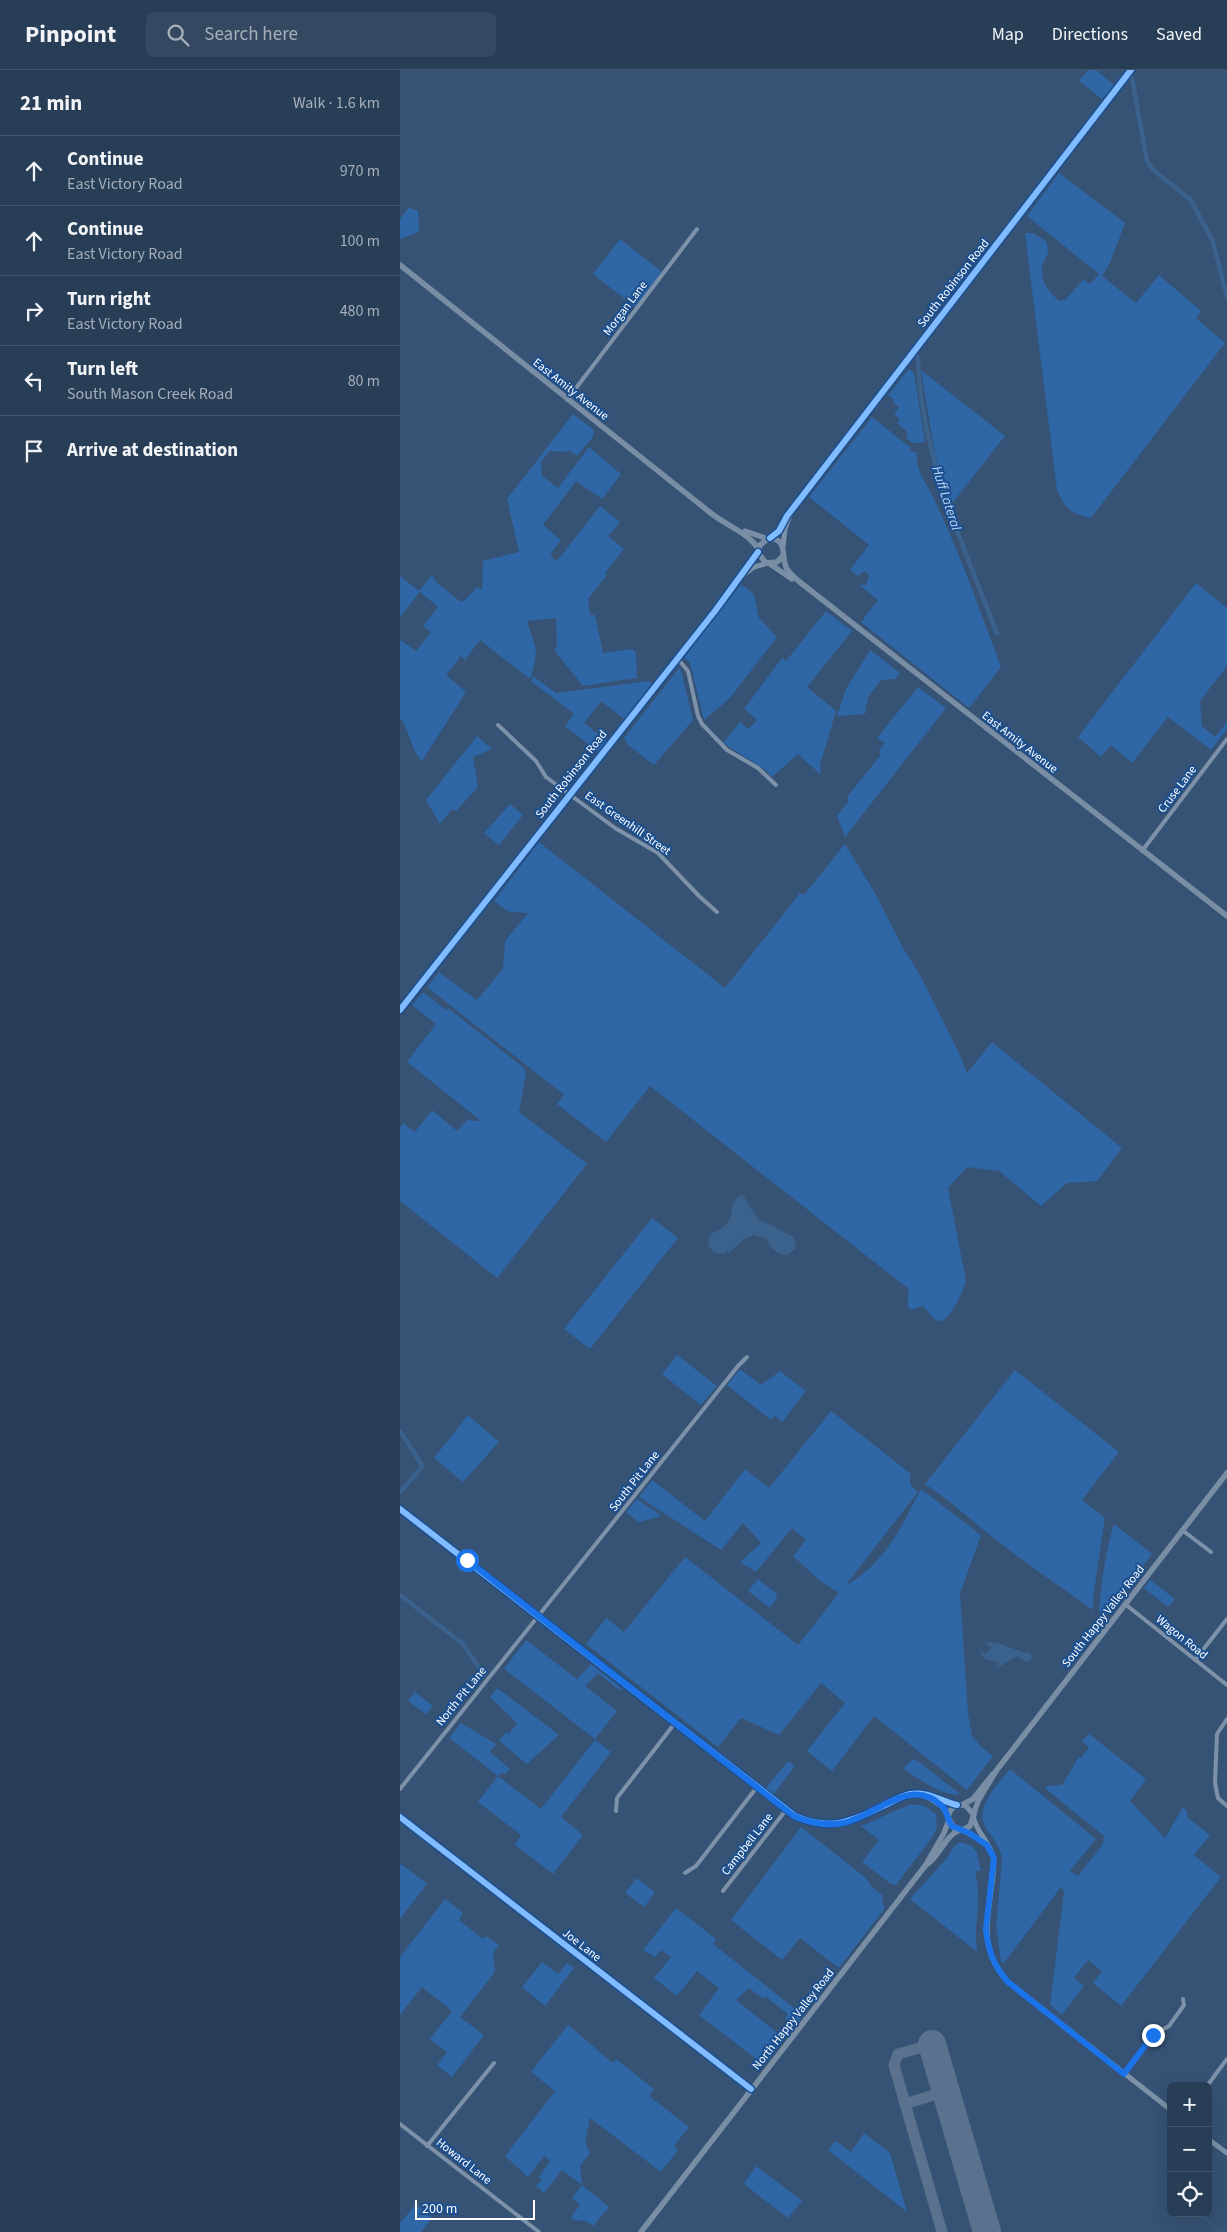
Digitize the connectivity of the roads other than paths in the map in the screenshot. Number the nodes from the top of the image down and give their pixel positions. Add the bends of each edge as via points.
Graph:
1 (1131, 70) edge
2 (697, 229) dead end
3 (400, 265) edge
4 (568, 400) junction
5 (793, 510) junction
6 (731, 527) junction
7 (769, 538) junction
8 (783, 547) junction
9 (758, 550) junction
10 (783, 556) junction
11 (769, 563) junction
12 (743, 574) junction
13 (801, 584) junction
14 (677, 658) junction
15 (498, 725) dead end
16 (1227, 739) edge
17 (776, 785) dead end
18 (570, 794) junction
19 (1142, 851) junction
20 (717, 912) dead end
21 (1227, 916) edge
22 (400, 1010) edge
23 (747, 1357) dead end
24 (1227, 1473) edge
25 (400, 1509) edge
26 (1182, 1530) junction
27 (1210, 1552) dead end
28 (1125, 1604) junction
29 (539, 1617) junction
30 (1227, 1619) edge
31 (1195, 1660) junction
32 (1227, 1685) edge
33 (1227, 1718) edge
34 (675, 1723) junction
35 (996, 1771) junction
36 (757, 1787) junction
37 (400, 1789) edge
38 (924, 1794) junction
39 (960, 1805) junction
40 (1227, 1806) edge
41 (786, 1810) junction
42 (616, 1811) dead end
43 (400, 1817) edge
44 (974, 1817) junction
45 (949, 1819) junction
46 (961, 1830) junction
47 (987, 1845) junction
48 (925, 1866) junction
49 (685, 1873) dead end
50 (723, 1890) dead end
51 (1183, 1999) dead end
52 (1227, 2059) edge
53 (494, 2063) dead end
54 (1124, 2074) junction
55 (1210, 2082) edge
56 (751, 2089) junction
57 (1167, 2107) edge
58 (400, 2124) edge
59 (1212, 2142) edge
60 (427, 2146) junction
61 (1227, 2153) edge
62 (539, 2232) edge
63 (641, 2232) edge

1 - 5 street, South Robinson Road
2 - 4 street, Morgan Lane
3 - 4 main road, East Amity Avenue
4 - 6 main road, East Amity Avenue
5 - 7 street, South Robinson Road via 779,531
5 - 8 street, South Robinson Road via 785,529
6 - 7 main road, East Amity Avenue
6 - 9 main road, East Amity Avenue via 750,537
7 - 8 main road via 778,540
7 - 9 main road
8 - 10 main road
9 - 11 main road via 762,560
9 - 12 street, South Robinson Road
10 - 11 main road via 778,562
10 - 13 main road, East Amity Avenue via 787,569
11 - 12 street, South Robinson Road
11 - 13 main road, East Amity Avenue
12 - 14 street, South Robinson Road
13 - 19 main road, East Amity Avenue
14 - 17 street via 688,671 702,724 727,750 758,768
14 - 18 street, South Robinson Road
15 - 18 street, East Greenhill Street via 536,761 546,777
16 - 19 street, Cruse Lane
18 - 20 street, East Greenhill Street via 616,828 658,853
18 - 22 street, South Robinson Road
19 - 21 main road, East Amity Avenue
23 - 29 street, South Pit Lane
24 - 26 main road, South Happy Valley Road
25 - 29 street
26 - 27 street
26 - 28 main road, South Happy Valley Road
28 - 31 street, Wagon Road
28 - 35 main road, South Happy Valley Road
29 - 34 street
29 - 37 street, North Pit Lane
30 - 31 street
31 - 32 street, Wagon Road
33 - 40 street via 1217,1734 1215,1783 1218,1798
34 - 36 street
34 - 42 street via 617,1798
35 - 39 main road via 973,1799
35 - 44 main road via 978,1802
36 - 41 street
36 - 49 street via 696,1866
38 - 39 street
38 - 41 street via 904,1796 853,1820 833,1824 813,1823
38 - 45 street via 943,1807
39 - 44 main road via 970,1808
39 - 45 main road via 950,1810
41 - 50 street, Campbell Lane
43 - 56 street, Joe Lane
44 - 46 main road via 970,1826
44 - 47 street via 977,1830
45 - 46 main road via 952,1826
45 - 48 main road, North Happy Valley Road
46 - 47 street
46 - 48 main road, North Happy Valley Road via 948,1838
47 - 54 street via 994,1858 994,1866 986,1929 996,1967 1008,1982
48 - 56 main road, North Happy Valley Road
51 - 54 street via 1184,2005 1168,2026 1153,2035
52 - 55 street
53 - 60 street
54 - 57 street
56 - 63 main road, North Happy Valley Road
58 - 60 street, Howard Lane
59 - 61 street
60 - 62 street, Howard Lane

